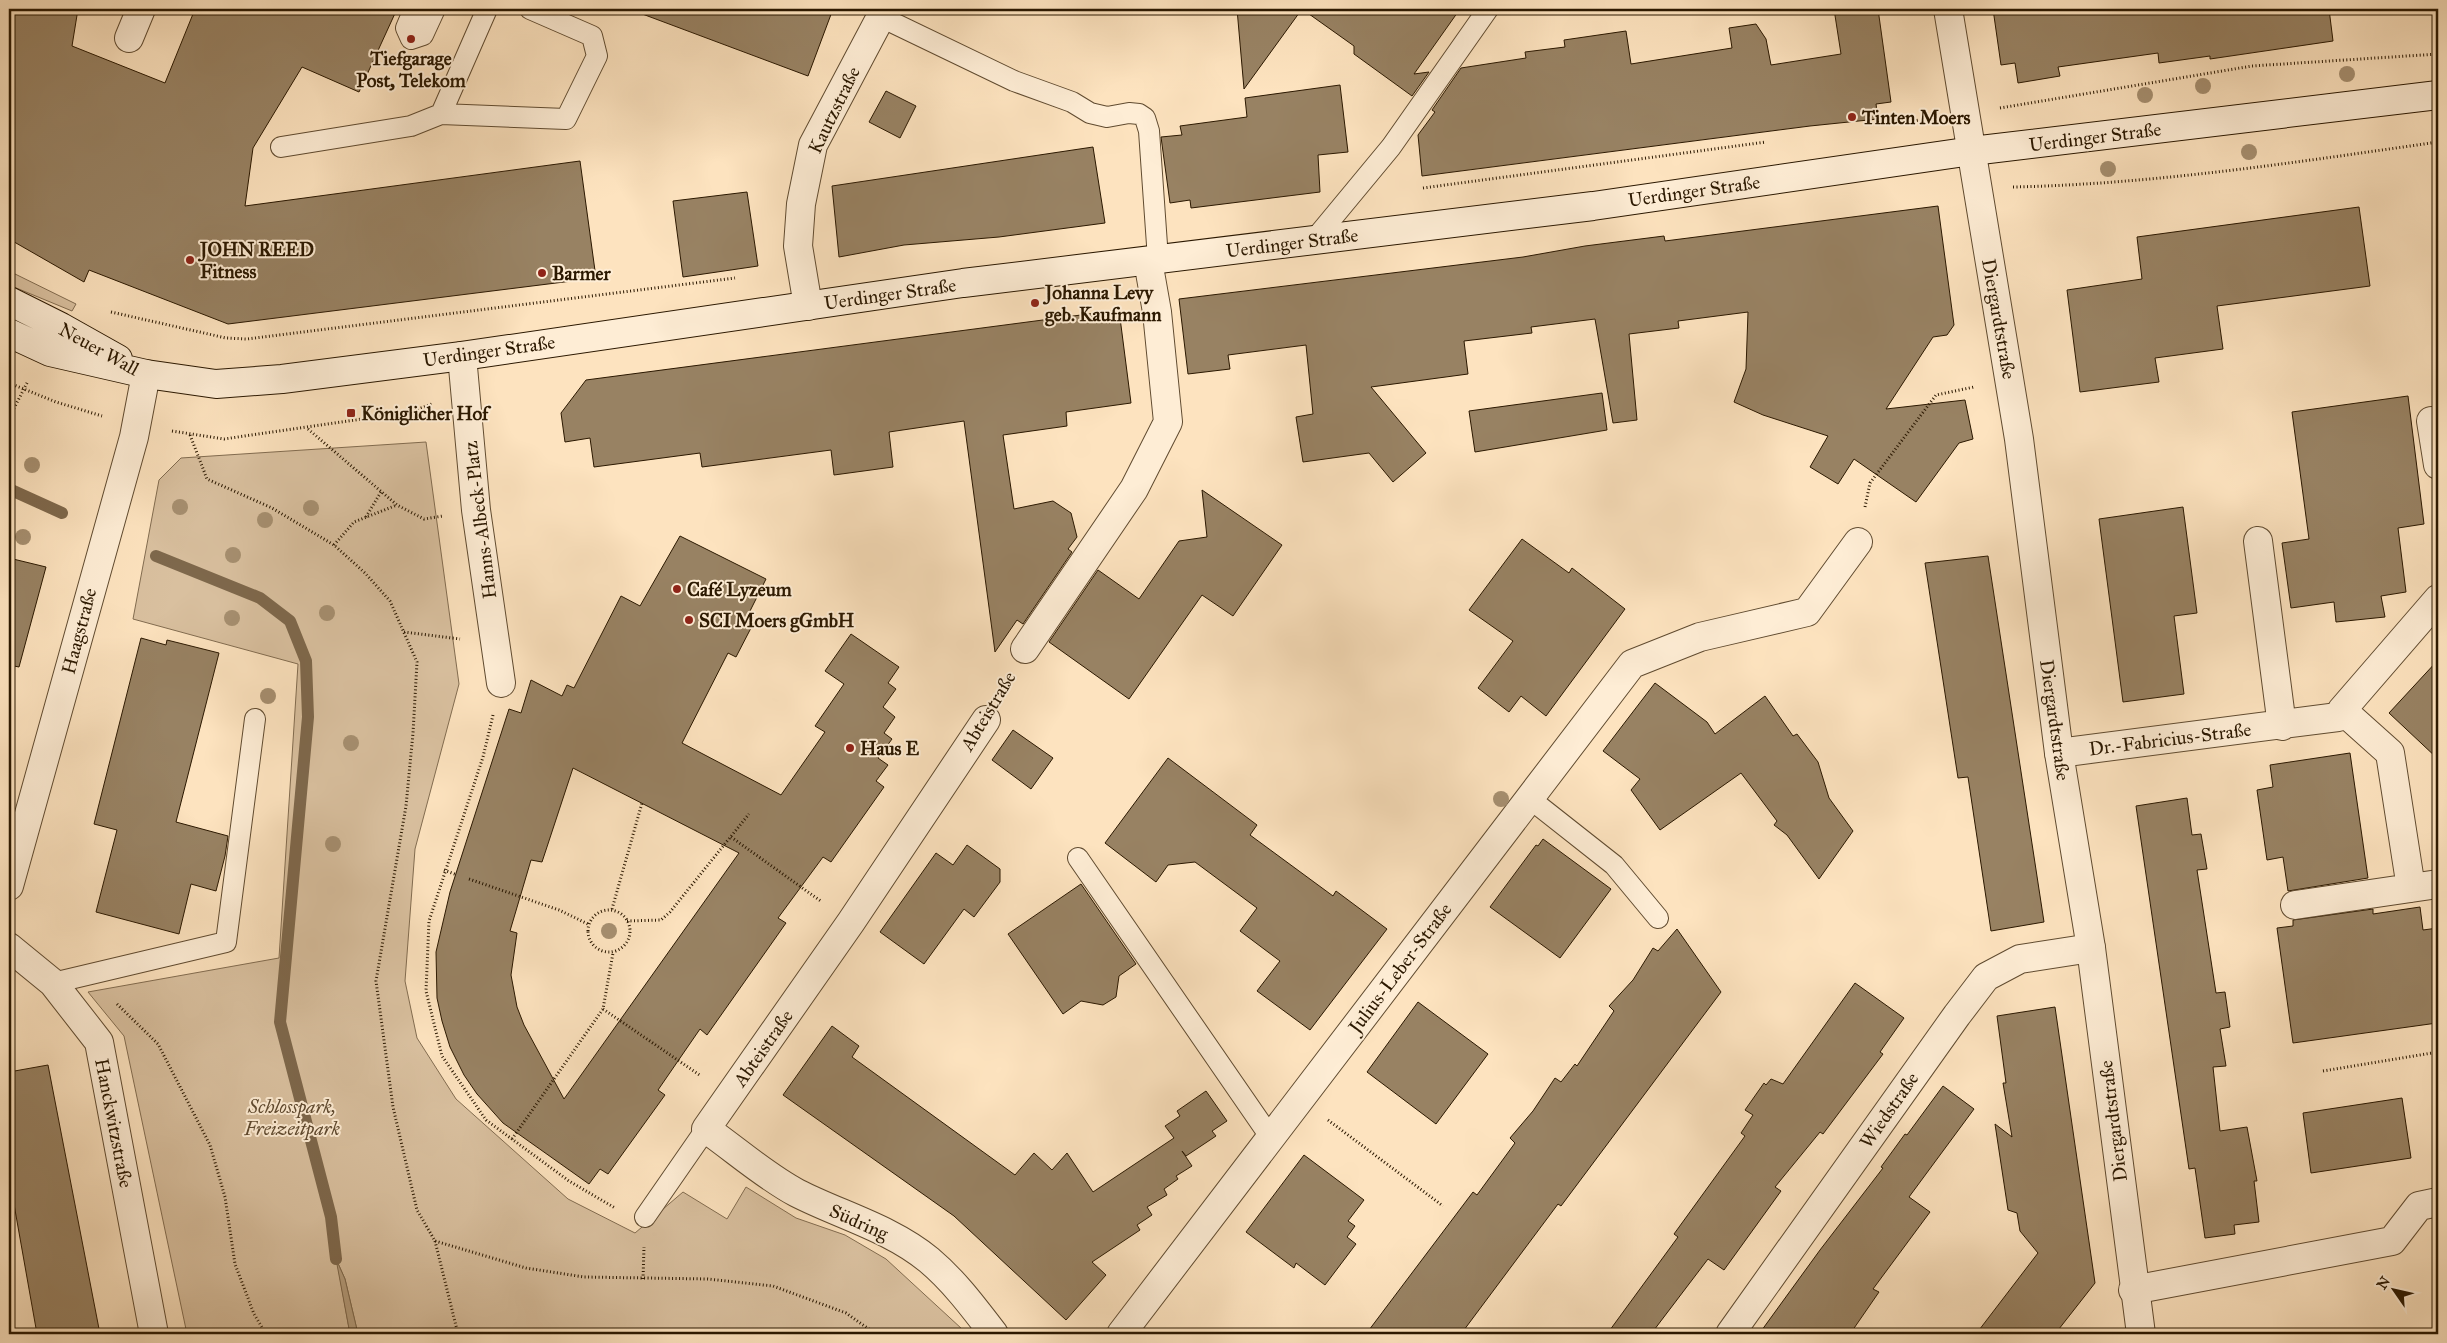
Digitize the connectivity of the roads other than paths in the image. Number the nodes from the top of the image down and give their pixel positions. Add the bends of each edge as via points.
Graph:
1 (141, 9) edge
2 (414, 9) edge
3 (435, 9) edge
4 (487, 9) edge
5 (530, 9) edge
6 (1488, 9) edge
7 (1948, 9) edge
8 (883, 13) edge
9 (129, 38) dead end
10 (2438, 95) edge
11 (441, 114) junction
12 (281, 147) dead end
13 (1972, 150) junction
14 (1314, 240) junction
15 (1153, 260) junction
16 (9, 301) edge
17 (808, 306) junction
18 (9, 333) edge
19 (462, 356) junction
20 (146, 374) junction
21 (2431, 421) dead end
22 (2438, 465) edge
23 (2258, 541) dead end
24 (1858, 542) road end
25 (2438, 599) edge
26 (1025, 649) road end
27 (501, 683) road end
28 (2342, 710) junction
29 (255, 719) dead end
30 (986, 720) road end
31 (2282, 726) junction
32 (2059, 753) junction
33 (1529, 798) junction
34 (1078, 858) dead end
35 (2438, 884) edge
36 (9, 886) edge
37 (2411, 888) junction
38 (2295, 905) dead end
39 (1658, 918) dead end
40 (9, 947) edge
41 (2091, 948) junction
42 (53, 983) junction
43 (706, 1129) junction
44 (1271, 1138) junction
45 (2438, 1202) edge
46 (645, 1217) road end
47 (2133, 1290) junction
48 (2137, 1332) edge
49 (154, 1334) edge
50 (994, 1334) edge
51 (1121, 1334) edge
52 (1730, 1334) edge

1 - 9 street
2 - 3 lane via 406,28 412,39 423,35
4 - 11 lane
5 - 11 lane via 592,36 597,56 566,119
6 - 14 lane via 1391,147
7 - 13 street, Diergardtstraße
8 - 15 lane via 1014,81 1040,88 1090,113 1107,118 1129,113 1145,118 1149,132
8 - 17 street, Kautzstraße via 813,145 801,204 798,246
10 - 13 street, Uerdinger Straße
11 - 12 lane via 412,126
13 - 14 street, Uerdinger Straße via 1593,206
13 - 32 street, Diergardtstraße via 2019,439
14 - 15 street, Uerdinger Straße
15 - 17 street, Uerdinger Straße
15 - 26 street via 1168,422 1134,489
16 - 20 street, Neuer Wall
17 - 19 street, Uerdinger Straße
18 - 20 street, Neuer Wall via 50,352
19 - 20 street, Uerdinger Straße via 216,384
19 - 27 street, Hanns-Albeck-Platz via 476,510
20 - 36 street, Haagstraße via 120,488
21 - 22 street
23 - 31 street
24 - 33 street, Julius-Leber-Straße via 1807,612 1700,637 1632,664
25 - 28 street, Dr.-Fabricius-Straße
28 - 31 street, Dr.-Fabricius-Straße via 2338,717
28 - 37 street via 2390,753
29 - 42 lane via 226,942
30 - 43 street, Abteistraße via 851,922
31 - 32 street, Dr.-Fabricius-Straße
32 - 41 street, Diergardtstraße
33 - 39 lane via 1614,865
33 - 44 street, Julius-Leber-Straße
34 - 44 lane
35 - 37 street
37 - 38 street
40 - 42 street, Hanckwitzstraße
41 - 47 street, Diergardtstraße
41 - 52 street, Wiedstraße via 2020,959 1986,978
42 - 49 street, Hanckwitzstraße via 99,1042
43 - 46 lane
43 - 50 street, Südring via 794,1191 884,1231 928,1260 961,1292
44 - 51 street, Julius-Leber-Straße
45 - 47 street via 2419,1206 2392,1241
47 - 48 street, Diergardtstraße

